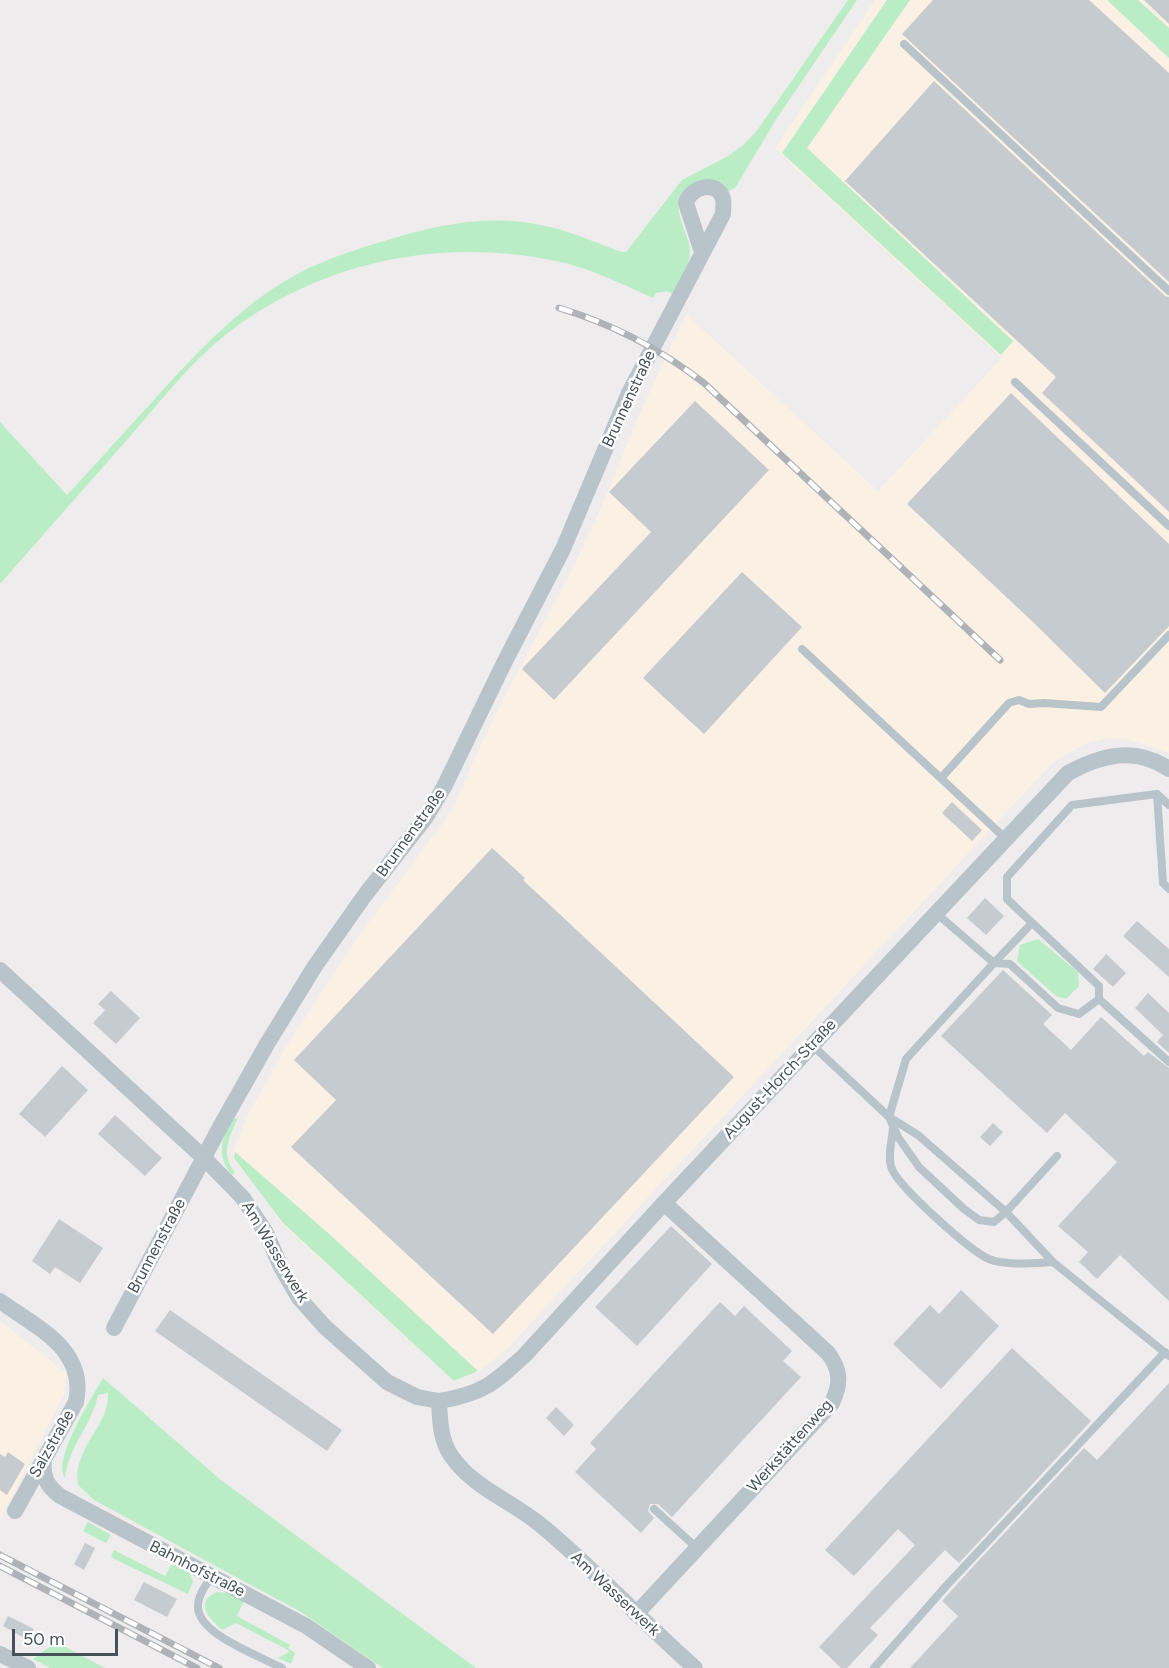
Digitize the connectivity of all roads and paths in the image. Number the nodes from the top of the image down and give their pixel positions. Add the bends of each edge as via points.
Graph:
1 (904, 44) dead end
2 (702, 252) dead end
3 (1169, 291) edge
4 (1015, 382) dead end
5 (1169, 526) edge
6 (1169, 635) edge
7 (802, 649) dead end
8 (1169, 769) edge
9 (941, 778) junction
10 (1157, 794) junction
11 (1169, 805) edge
12 (1005, 838) junction
13 (1169, 889) edge
14 (936, 913) junction
15 (1032, 923) junction
16 (994, 963) junction
17 (0, 970) edge
18 (1099, 999) junction
19 (812, 1045) junction
20 (1169, 1062) edge
21 (889, 1117) junction
22 (893, 1126) junction
23 (918, 1135) junction
24 (898, 1137) junction
25 (1057, 1156) dead end
26 (204, 1158) junction
27 (664, 1203) junction
28 (1006, 1212) junction
29 (1053, 1262) junction
30 (0, 1301) edge
31 (114, 1328) dead end
32 (1167, 1354) edge
33 (440, 1401) junction
34 (44, 1460) junction
35 (654, 1509) dead end
36 (15, 1511) dead end
37 (697, 1548) junction
38 (212, 1576) junction
39 (636, 1614) junction
40 (0, 1654) edge
41 (28, 1668) edge
42 (282, 1668) edge
43 (368, 1668) edge
44 (695, 1668) edge
45 (873, 1668) edge

1 - 3 lane
2 - 26 street, Brunnenstraße via 629,393 563,549 444,787 315,966
4 - 5 lane
6 - 9 lane via 1101,707 1029,704 1019,700 1009,703
7 - 9 lane
8 - 12 street, August-Horch-Straße via 1144,758 1120,755 1095,760 1068,773
9 - 12 lane
10 - 11 lane
10 - 13 lane via 1163,883
10 - 15 lane via 1072,805 1007,877 1007,899
12 - 14 street, August-Horch-Straße
14 - 16 lane
14 - 19 street, August-Horch-Straße
15 - 16 lane
15 - 18 lane via 1099,986
16 - 18 lane via 1010,964 1058,1008 1078,1014
16 - 21 lane via 906,1059
17 - 26 street, Am Wasserwerk
18 - 20 lane
19 - 21 lane
19 - 27 street, August-Horch-Straße
21 - 22 lane
21 - 23 lane
22 - 24 lane
22 - 29 lane via 891,1168 903,1186 976,1252 992,1260
23 - 24 lane via 908,1140
23 - 28 lane
24 - 28 lane via 919,1167 979,1220 994,1222
25 - 28 lane
26 - 31 street, Brunnenstraße
26 - 33 street, Am Wasserwerk via 256,1215 299,1298 325,1327 387,1382 417,1397
27 - 33 street, August-Horch-Straße via 499,1379 464,1397
27 - 37 street, Werkstättenweg via 828,1353 838,1374 839,1388 832,1403
28 - 29 lane
29 - 32 lane
30 - 34 street, Salzstraße via 63,1348 78,1376 76,1402
32 - 45 lane
33 - 39 street, Am Wasserwerk via 444,1442 468,1477 542,1526
34 - 36 street, Salzstraße
34 - 38 street, Bahnhofstraße via 47,1483 60,1496
35 - 37 lane
37 - 39 street, Werkstättenweg
38 - 42 lane via 198,1600 203,1623
38 - 43 street, Bahnhofstraße via 306,1626
39 - 44 street, Am Wasserwerk
40 - 41 street

